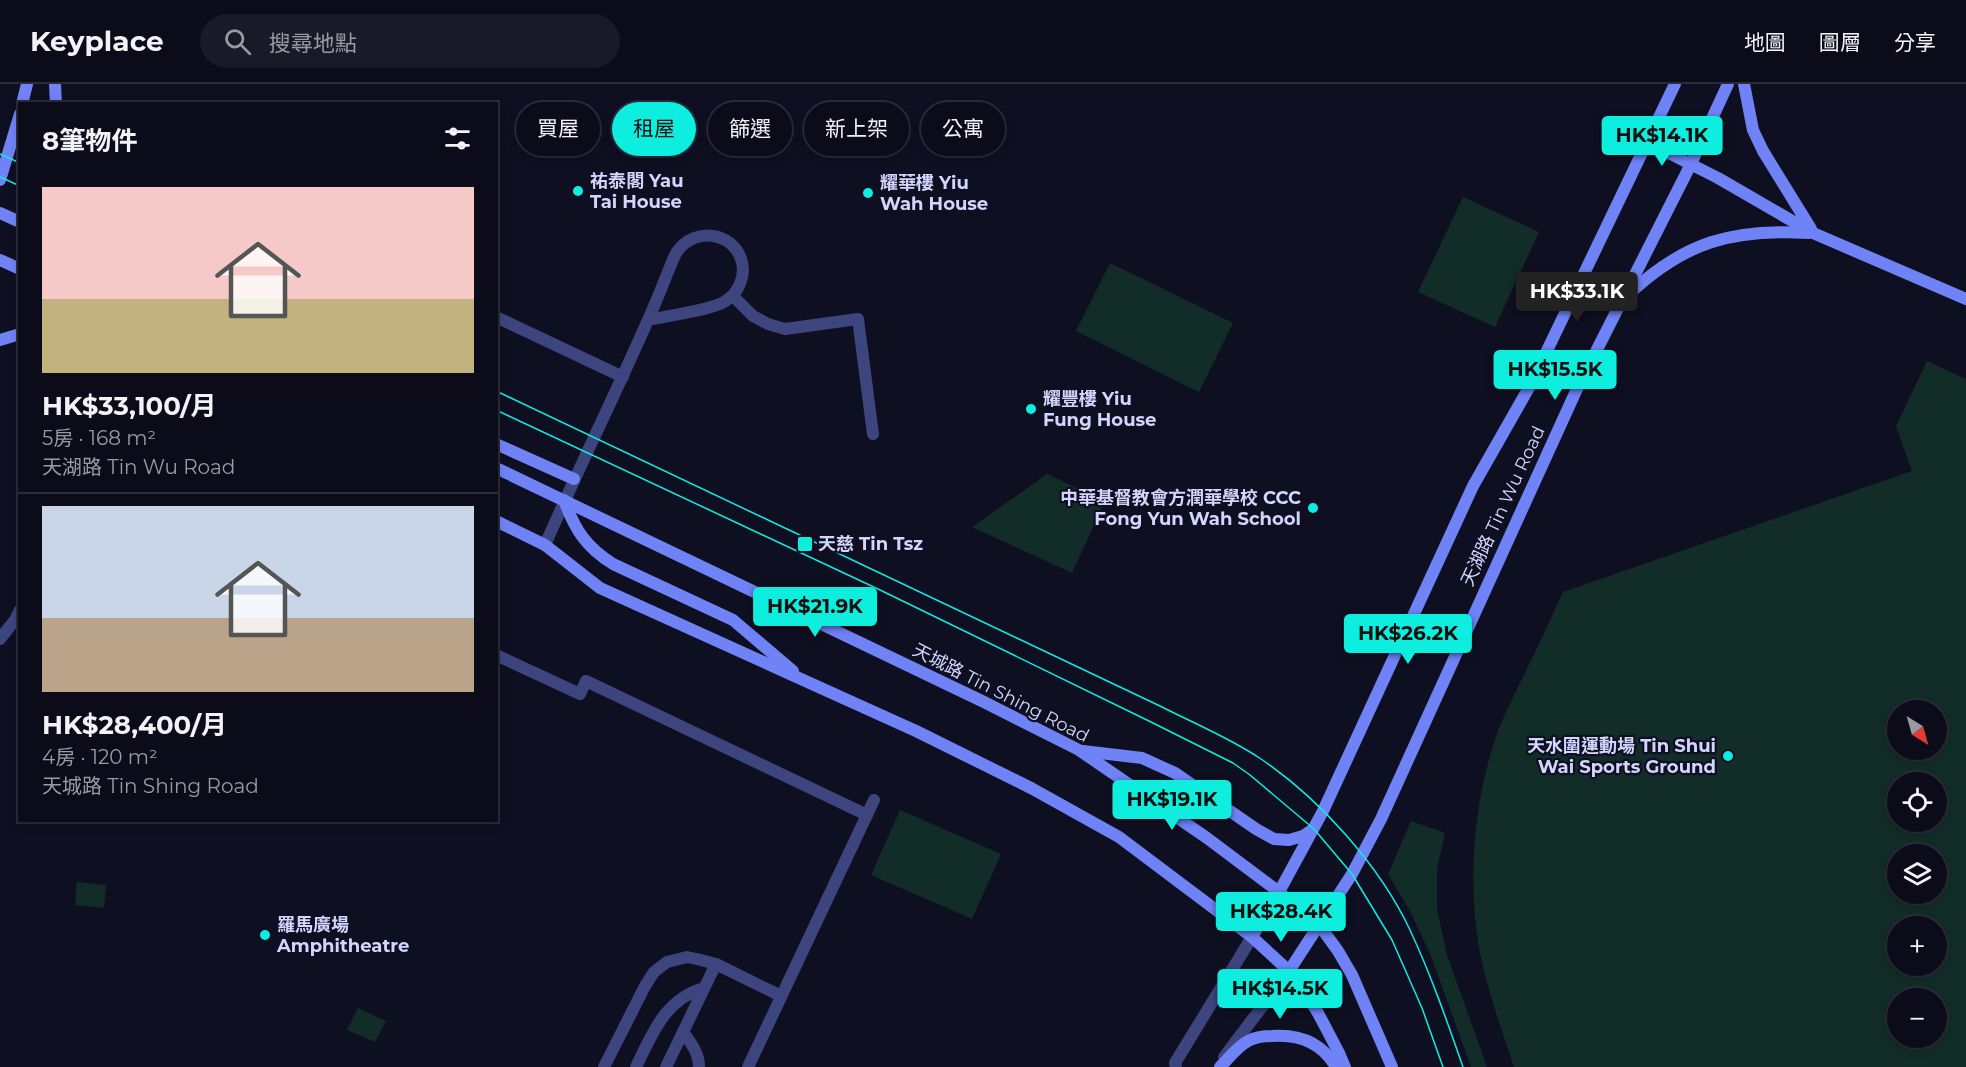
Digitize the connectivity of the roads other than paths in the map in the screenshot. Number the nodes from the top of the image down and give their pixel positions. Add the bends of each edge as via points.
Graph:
1 (27, 84) edge
2 (55, 84) edge
3 (1675, 84) edge
4 (1728, 84) edge
5 (1744, 84) edge
6 (22, 102) edge
7 (56, 102) edge
8 (18, 121) edge
9 (1647, 142) junction
10 (1691, 164) junction
11 (0, 180) edge
12 (0, 213) edge
13 (18, 221) edge
14 (1813, 233) junction
15 (0, 260) edge
16 (18, 268) edge
17 (733, 296) junction
18 (1966, 299) edge
19 (1620, 303) junction
20 (498, 318) edge
21 (648, 320) junction
22 (18, 335) edge
23 (0, 340) edge
24 (623, 377) junction
25 (873, 434) dead end
26 (498, 445) edge
27 (498, 469) edge
28 (574, 479) junction
29 (564, 500) junction
30 (498, 522) edge
31 (545, 545) junction
32 (18, 614) edge
33 (0, 639) edge
34 (498, 656) edge
35 (806, 681) junction
36 (1079, 750) junction
37 (874, 800) dead end
38 (867, 815) junction
39 (1314, 829) junction
40 (1280, 892) junction
41 (1320, 926) junction
42 (1252, 937) junction
43 (716, 964) junction
44 (1289, 971) junction
45 (704, 988) junction
46 (781, 996) junction
47 (683, 1032) junction
48 (604, 1067) edge
49 (636, 1067) edge
50 (666, 1067) edge
51 (699, 1067) edge
52 (748, 1067) edge
53 (1176, 1067) edge
54 (1219, 1067) edge
55 (1336, 1067) edge
56 (1344, 1067) edge
57 (1392, 1067) edge

1 - 6 main road
2 - 7 main road
3 - 9 main road, 天湖路 Tin Wu Road
4 - 10 main road, 天湖路 Tin Wu Road
5 - 14 main road via 1753,130
8 - 11 main road
9 - 10 main road
9 - 39 main road, 天湖路 Tin Wu Road via 1531,384 1473,486
10 - 14 main road
10 - 19 main road, 天湖路 Tin Wu Road
12 - 13 main road
14 - 18 main road
14 - 19 main road via 1773,230 1729,236 1669,262
15 - 16 main road
17 - 21 street via 722,304
17 - 21 street via 743,272 735,248 725,239 699,236 677,251
17 - 25 street via 753,316 785,329 858,319
19 - 41 main road, 天湖路 Tin Wu Road via 1381,819
20 - 24 street
21 - 24 street
22 - 23 main road
24 - 28 street
26 - 28 main road
27 - 29 main road, 天城路 Tin Shing Road
28 - 29 street
29 - 31 street
29 - 35 main road via 584,540 599,555 733,620
29 - 36 main road, 天城路 Tin Shing Road
30 - 31 main road
31 - 35 main road via 600,588
32 - 33 street
34 - 38 street via 580,694 586,681
35 - 42 main road via 1081,814 1119,837
36 - 39 main road via 1142,758 1175,773 1274,839 1289,840
36 - 40 main road, 天城路 Tin Shing Road
37 - 38 street
38 - 46 street
39 - 40 main road, 天湖路 Tin Wu Road
40 - 41 main road, 天城路 Tin Shing Road
40 - 42 main road, 天湖路 Tin Wu Road
41 - 44 main road, 天湖路 Tin Wu Road
41 - 57 main road, 天城路 Tin Shing Road via 1352,975
42 - 44 main road
42 - 53 street
43 - 45 street
43 - 46 street
43 - 48 street via 687,957 667,962 654,972
44 - 54 street
44 - 56 main road via 1317,1013
45 - 47 street
45 - 49 street via 689,992 666,1012
46 - 52 street
47 - 50 street
47 - 51 street via 694,1047
54 - 55 main road via 1249,1040 1282,1035 1315,1044

